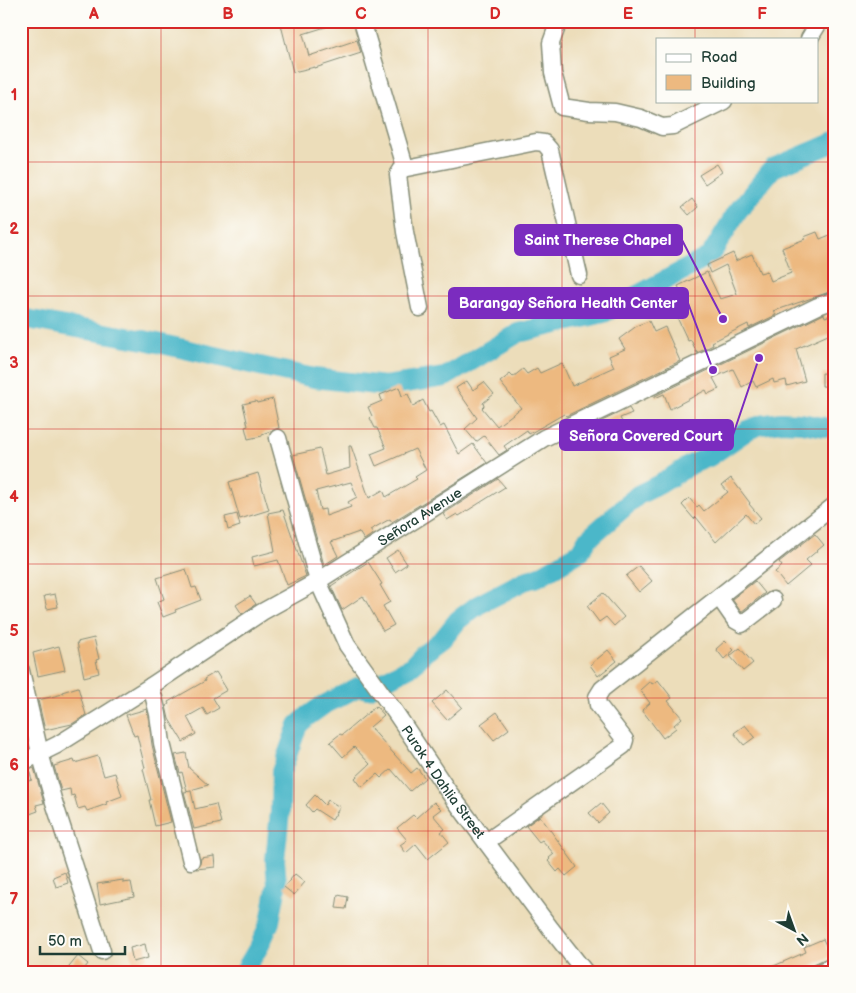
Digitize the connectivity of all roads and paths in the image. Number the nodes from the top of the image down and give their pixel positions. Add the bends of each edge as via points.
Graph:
1 (362, 21) edge
2 (559, 21) edge
3 (820, 21) edge
4 (809, 38) edge
5 (722, 102) edge
6 (402, 169) junction
7 (579, 275) dead end
8 (835, 300) edge
9 (420, 308) dead end
10 (278, 438) dead end
11 (832, 513) edge
12 (318, 581) junction
13 (719, 597) junction
14 (773, 600) dead end
15 (21, 671) edge
16 (151, 686) junction
17 (40, 753) junction
18 (21, 763) edge
19 (486, 842) junction
20 (191, 861) dead end
21 (102, 952) dead end
22 (835, 965) edge
23 (585, 972) edge
24 (820, 972) edge

1 - 6 street via 404,163
2 - 5 street via 551,43 553,73 562,107 615,112 662,127 673,126
3 - 4 street
6 - 7 street via 544,143 550,150
6 - 9 street via 398,175 403,223
8 - 12 street, Señora Avenue via 544,438
10 - 12 street, Purok 4 Dahlia Street
11 - 13 street
12 - 16 street, Señora Avenue via 262,612
12 - 19 street, Purok 4 Dahlia Street via 347,645
13 - 14 street via 735,620 742,624
13 - 19 street via 602,689 597,698 598,705 625,740 623,746
15 - 17 street
16 - 17 street, Señora Avenue
16 - 20 street
17 - 18 street, Señora Avenue
17 - 21 street
19 - 23 street, Purok 4 Dahlia Street
22 - 24 street

